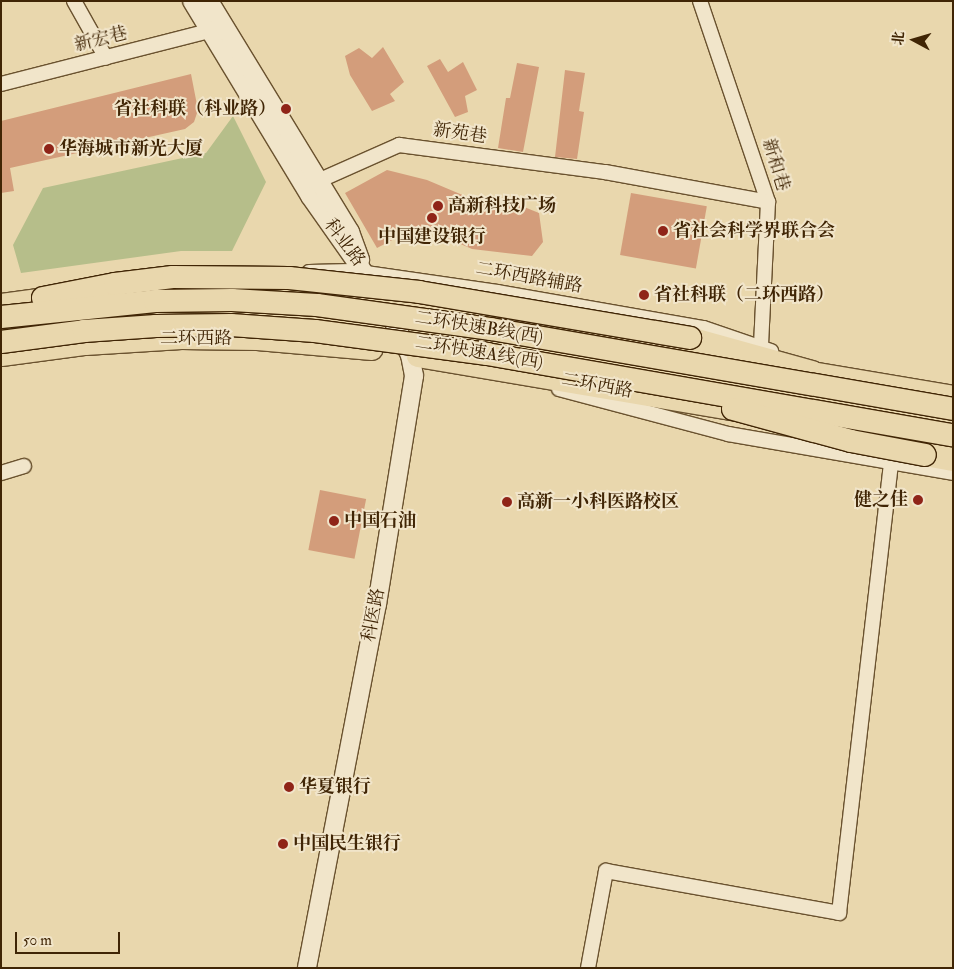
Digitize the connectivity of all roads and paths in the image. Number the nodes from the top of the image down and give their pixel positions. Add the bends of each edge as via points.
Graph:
1 (74, 1) edge
2 (192, 1) edge
3 (209, 1) edge
4 (700, 1) edge
5 (208, 31) junction
6 (106, 58) junction
7 (1, 84) edge
8 (318, 181) junction
9 (768, 202) junction
10 (365, 272) junction
11 (232, 288) junction
12 (383, 300) junction
13 (1, 304) edge
14 (1, 308) edge
15 (1, 317) edge
16 (1, 342) edge
17 (761, 347) junction
18 (1, 355) edge
19 (410, 355) junction
20 (484, 366) junction
21 (812, 372) junction
22 (604, 374) junction
23 (953, 396) edge
24 (953, 409) edge
25 (953, 435) edge
26 (953, 447) edge
27 (953, 460) edge
28 (891, 462) junction
29 (24, 466) dead end
30 (1, 473) edge
31 (953, 473) edge
32 (306, 968) edge
33 (588, 968) edge

1 - 6 street
2 - 5 street, 科业路
3 - 8 street, 科业路
4 - 9 street, 新和巷
5 - 6 street, 新宏巷
5 - 10 street, 科业路 via 338,240
6 - 7 street, 新宏巷
8 - 9 street, 新苑巷 via 399,144 604,172
8 - 10 street, 科业路 via 350,232
9 - 17 street, 新和巷
10 - 11 street, 二环西路辅路 via 307,272
10 - 12 street, 科医路
10 - 17 street, 二环西路辅路 via 692,326
11 - 12 main road
11 - 13 main road via 130,289
12 - 19 street, 科医路
12 - 21 main road
14 - 21 highway, bridge via 143,280 252,276 410,291 690,338
15 - 24 highway, 二环快速B线(西), bridge via 106,304 180,300 259,301 348,308 481,327
16 - 22 highway, 二环快速A线(西), bridge via 140,327 258,326 412,342
17 - 21 street, 二环西路辅路
18 - 19 main road, 二环西路 via 85,344 197,338 314,343
19 - 20 main road, 二环西路
19 - 32 street, 科医路 via 415,389
20 - 26 main road, 二环西路
20 - 28 street via 708,429
21 - 23 main road
22 - 25 highway, 二环快速A线(西), bridge
22 - 27 highway, bridge via 829,436
28 - 31 street
28 - 33 street via 839,913 606,871
29 - 30 street

